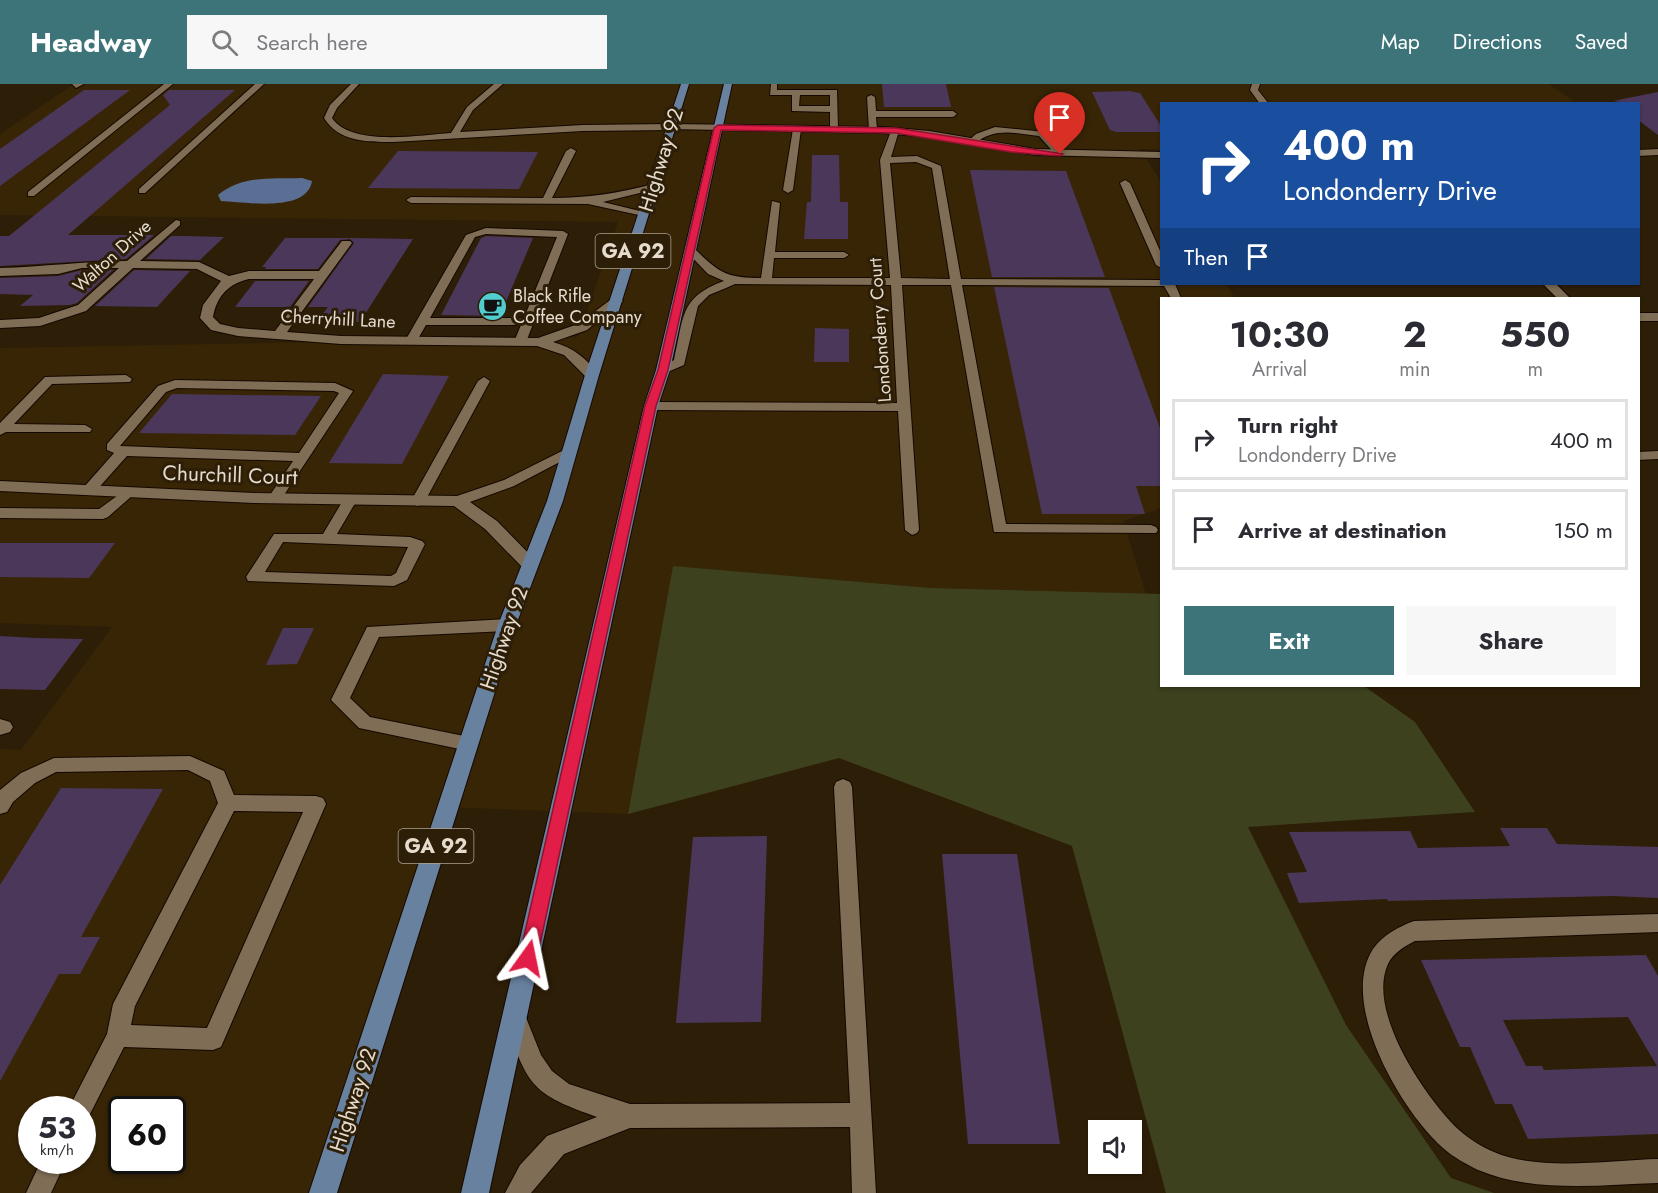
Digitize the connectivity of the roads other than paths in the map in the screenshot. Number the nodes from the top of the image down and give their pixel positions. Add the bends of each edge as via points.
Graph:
1 (169, 84) edge
2 (260, 84) edge
3 (355, 84) edge
4 (499, 84) edge
5 (685, 84) edge
6 (728, 84) edge
7 (1256, 84) edge
8 (773, 93) edge
9 (796, 93) junction
10 (871, 97) dead end
11 (1263, 102) edge
12 (834, 109) junction
13 (873, 114) junction
14 (953, 114) dead end
15 (671, 127) junction
16 (718, 128) junction
17 (796, 129) junction
18 (834, 129) junction
19 (873, 130) junction
20 (896, 131) junction
21 (454, 136) junction
22 (971, 142) junction
23 (571, 151) dead end
24 (1658, 152) edge
25 (1640, 153) edge
26 (1060, 154) junction
27 (1160, 155) edge
28 (885, 160) junction
29 (1125, 183) dead end
30 (653, 188) junction
31 (788, 190) dead end
32 (142, 191) dead end
33 (31, 194) dead end
34 (411, 200) dead end
35 (546, 201) junction
36 (588, 201) junction
37 (774, 203) dead end
38 (644, 215) junction
39 (176, 223) dead end
40 (346, 243) dead end
41 (690, 250) junction
42 (769, 255) junction
43 (844, 255) dead end
44 (1160, 263) edge
45 (131, 264) junction
46 (58, 270) junction
47 (209, 271) junction
48 (0, 272) edge
49 (322, 275) junction
50 (119, 276) junction
51 (228, 280) junction
52 (734, 281) junction
53 (766, 281) junction
54 (956, 281) junction
55 (896, 282) junction
56 (1160, 283) edge
57 (1550, 285) edge
58 (1563, 297) edge
59 (618, 301) junction
60 (1640, 317) edge
61 (1658, 317) edge
62 (422, 321) junction
63 (528, 322) junction
64 (0, 324) edge
65 (279, 334) junction
66 (411, 341) junction
67 (520, 342) junction
68 (537, 342) junction
69 (663, 370) junction
70 (592, 375) junction
71 (126, 379) dead end
72 (484, 381) dead end
73 (651, 406) junction
74 (903, 407) junction
75 (85, 429) dead end
76 (1, 430) edge
77 (570, 451) junction
78 (123, 452) junction
79 (1658, 455) edge
80 (1640, 456) edge
81 (303, 457) junction
82 (0, 486) edge
83 (89, 490) junction
84 (128, 492) junction
85 (275, 498) junction
86 (350, 500) junction
87 (418, 501) junction
88 (458, 501) junction
89 (0, 513) edge
90 (912, 530) dead end
91 (1151, 530) dead end
92 (327, 539) junction
93 (531, 565) junction
94 (507, 625) junction
95 (469, 744) junction
96 (843, 787) dead end
97 (228, 803) junction
98 (0, 806) edge
99 (1658, 923) edge
100 (515, 1017) junction
101 (118, 1036) junction
102 (87, 1096) edge
103 (862, 1115) junction
104 (630, 1116) junction
105 (1658, 1171) edge
106 (48, 1174) edge
107 (38, 1193) edge
108 (323, 1193) edge
109 (475, 1193) edge
110 (517, 1193) edge
111 (864, 1193) edge

1 - 33 lane
2 - 32 lane
3 - 21 lane via 329,115 332,125 339,130 380,139
4 - 21 lane via 470,109
5 - 15 main road, Highway 92 / GA 92
6 - 16 main road, GA 92
7 - 11 lane via 1254,90
8 - 9 lane
9 - 12 lane via 834,92
9 - 12 lane via 795,109
10 - 13 lane
12 - 18 lane
13 - 14 lane
13 - 19 lane
15 - 16 street
15 - 21 lane
15 - 30 main road, Highway 92 / GA 92
16 - 17 street
16 - 41 main road, GA 92
17 - 18 street
17 - 31 lane
18 - 19 street
19 - 20 street
20 - 22 street
20 - 28 lane, Londonderry Court
22 - 26 street
22 - 26 lane via 981,132 996,129 1042,134
23 - 35 lane
24 - 25 street
26 - 27 street
28 - 54 lane via 917,159 936,166
28 - 55 lane, Londonderry Court
29 - 44 lane
30 - 36 lane
30 - 38 main road, Highway 92 / GA 92
34 - 35 lane
35 - 36 lane
36 - 38 lane
37 - 42 lane
38 - 59 main road, Highway 92 / GA 92
39 - 45 street, Walton Drive
40 - 49 street
41 - 52 lane via 712,272
41 - 69 main road, GA 92
42 - 43 lane
42 - 53 lane
45 - 46 street via 82,264
45 - 47 street via 199,266
45 - 50 street, Walton Drive
46 - 48 street
46 - 50 street via 68,275
47 - 50 street via 184,277
47 - 51 street
49 - 51 street via 249,275
49 - 65 street
50 - 64 street, Walton Drive via 82,308 61,317
51 - 65 street, Cherryhill Lane via 209,305 206,318 216,327 238,332
52 - 53 lane
52 - 69 lane via 696,300 680,362
53 - 55 lane
54 - 55 lane
54 - 56 lane
54 - 91 lane via 999,529
55 - 74 lane, Londonderry Court
57 - 58 street
59 - 68 street via 572,335
59 - 70 main road, Highway 92 / GA 92
60 - 61 street
62 - 63 lane
62 - 63 lane via 471,235 486,231 563,234
62 - 66 lane
63 - 67 lane
65 - 66 street, Cherryhill Lane
66 - 67 street, Cherryhill Lane
67 - 68 street, Cherryhill Lane
68 - 70 street via 567,349 579,357
69 - 73 main road, GA 92
70 - 77 main road, Highway 92 / GA 92
71 - 76 lane via 49,380
72 - 87 lane
73 - 74 lane
73 - 100 main road, GA 92
74 - 90 lane, Londonderry Court
75 - 76 lane
77 - 88 street, Churchill Court via 509,483
77 - 93 main road, Highway 92 / GA 92
78 - 81 lane
78 - 81 lane via 112,447 162,389 175,384 335,387 347,391
78 - 83 lane
79 - 80 street
81 - 85 lane
82 - 83 street, Churchill Court
83 - 84 street, Churchill Court
84 - 85 street, Churchill Court
84 - 89 lane via 103,514
85 - 86 street, Churchill Court
86 - 87 street, Churchill Court
86 - 92 lane
87 - 88 street, Churchill Court
88 - 93 street via 491,525
92 - 92 lane via 279,537 254,577 394,581 402,576 417,544
93 - 94 main road, Highway 92 / GA 92
94 - 95 main road, Highway 92 / GA 92
94 - 95 lane via 373,631 340,700 365,723
95 - 108 main road, Highway 92 / GA 92
96 - 103 lane
97 - 98 lane via 217,777 190,763 54,765 28,778
97 - 101 lane via 124,1004
97 - 101 lane via 316,804 213,1039
99 - 105 lane via 1414,931 1396,939 1385,950 1376,964 1374,981 1379,1019 1399,1069 1432,1120 1452,1140 1497,1166 1525,1172
100 - 104 lane via 532,1063 544,1079 562,1093
100 - 109 main road, GA 92
101 - 102 lane
103 - 104 lane
103 - 111 lane
104 - 110 lane via 556,1146
106 - 107 lane

